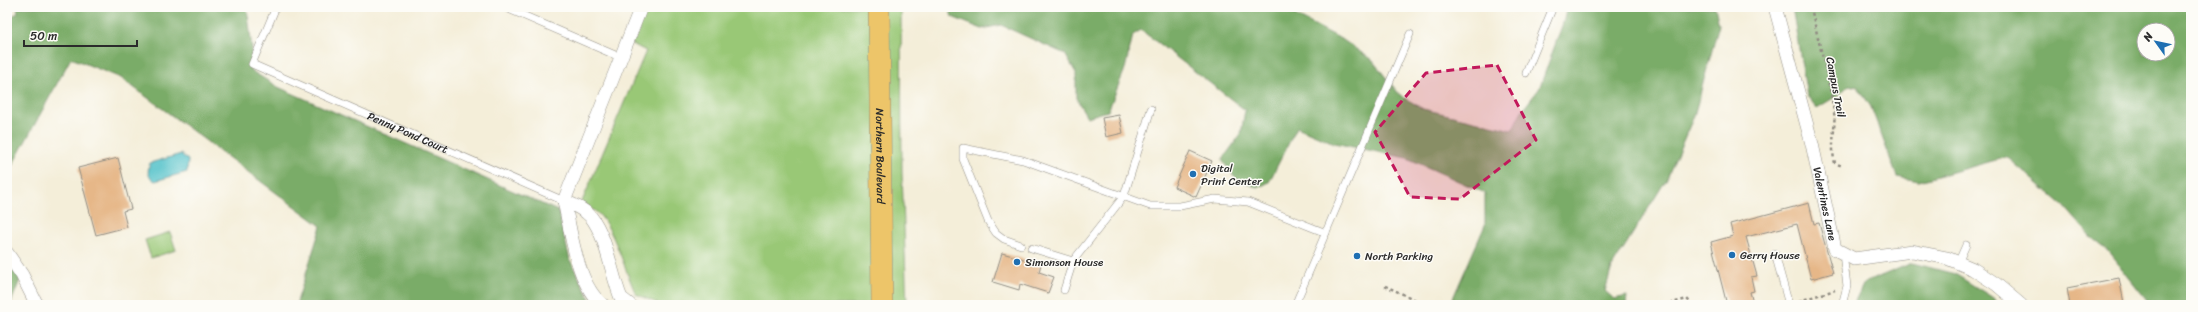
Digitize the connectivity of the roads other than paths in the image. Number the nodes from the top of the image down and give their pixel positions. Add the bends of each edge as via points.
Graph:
1 (276, 7) edge
2 (504, 7) edge
3 (641, 7) edge
4 (879, 7) edge
5 (1554, 7) edge
6 (1775, 7) edge
7 (1410, 34) dead end
8 (622, 58) junction
9 (1526, 73) dead end
10 (1152, 109) dead end
11 (1124, 196) junction
12 (564, 201) junction
13 (1326, 233) junction
14 (1021, 245) dead end
15 (1966, 245) dead end
16 (1031, 248) dead end
17 (7, 253) edge
18 (1775, 254) dead end
19 (1843, 254) junction
20 (1073, 261) junction
21 (1958, 263) junction
22 (1064, 290) dead end
23 (1788, 304) edge
24 (37, 305) edge
25 (603, 305) edge
26 (630, 305) edge
27 (882, 305) edge
28 (1295, 305) edge
29 (1842, 305) edge
30 (2021, 305) edge

1 - 12 lane, Penny Pond Court via 252,64
2 - 8 lane
3 - 8 street
4 - 27 main road, Northern Boulevard
5 - 9 lane
6 - 19 street, Valentines Lane via 1812,144 1835,249
7 - 13 lane
8 - 12 street
10 - 11 lane
11 - 13 lane via 1150,206 1180,206 1215,199 1248,202
11 - 14 lane via 1023,160 963,148 963,159 988,221 1004,239
11 - 20 lane
12 - 25 street via 576,257 588,286
12 - 26 street, Penny Pond Court via 579,207 591,217 621,298
13 - 28 lane
15 - 21 lane
16 - 20 lane
17 - 24 street
18 - 23 lane
19 - 21 street, Valentines Lane via 1854,259 1912,251 1947,258
19 - 29 lane via 1847,286
20 - 22 lane
21 - 30 street, Valentines Lane via 1973,269 1996,284

